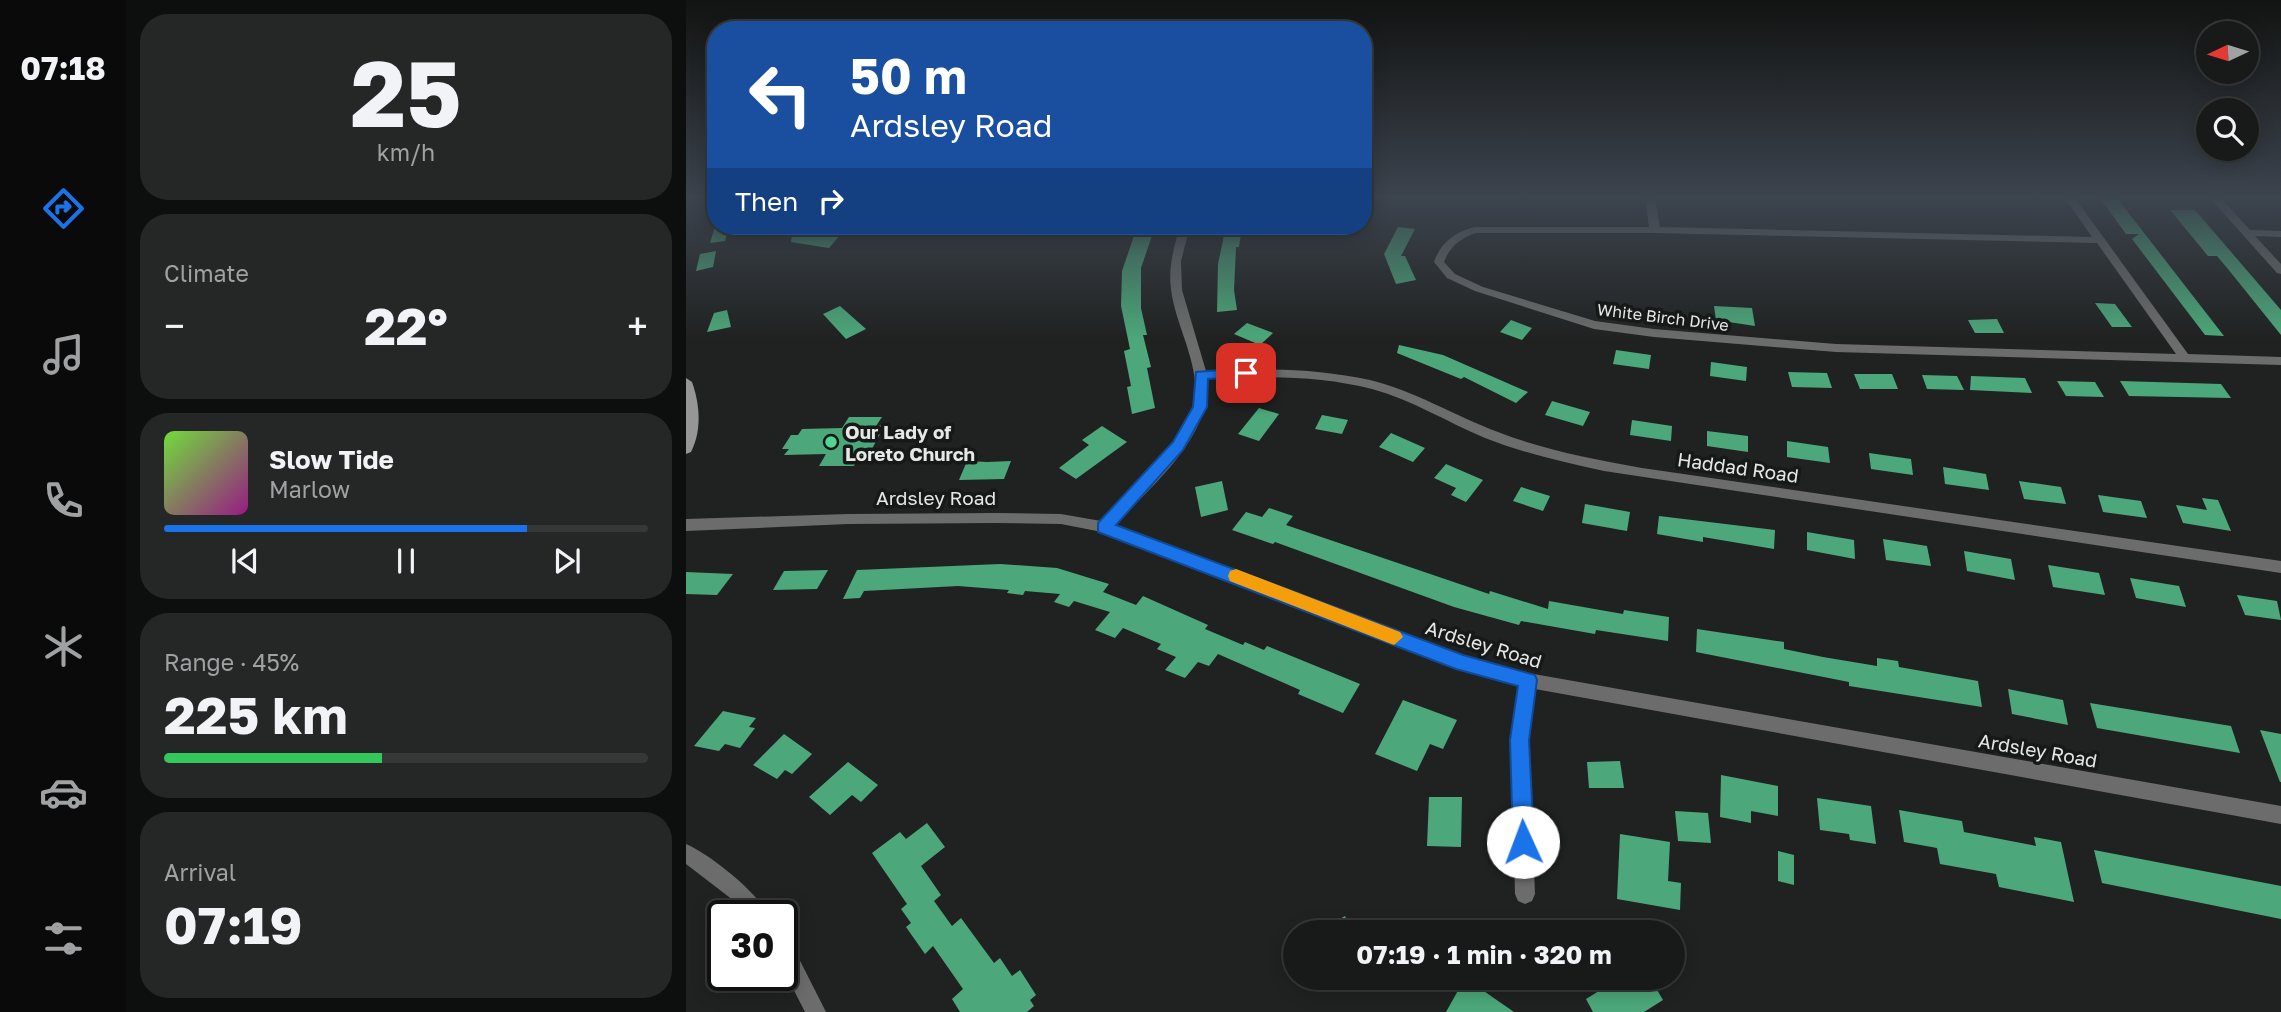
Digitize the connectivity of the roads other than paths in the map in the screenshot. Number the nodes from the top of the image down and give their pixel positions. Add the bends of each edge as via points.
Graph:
1 (1181, 245) edge
2 (1446, 245) edge
3 (2104, 245) edge
4 (2257, 245) edge
5 (2281, 271) edge
6 (2184, 357) junction
7 (2281, 360) edge
8 (1201, 375) junction
9 (686, 382) edge
10 (686, 449) edge
11 (686, 525) edge
12 (1104, 527) junction
13 (2281, 567) edge
14 (1528, 680) junction
15 (2281, 816) edge
16 (686, 853) edge
17 (1525, 894) dead end
18 (745, 900) edge
19 (798, 977) edge
20 (816, 1012) edge

1 - 8 street via 1175,274 1179,302
2 - 6 street, White Birch Drive via 1439,262 1451,276 1594,325 1836,348
3 - 6 street
4 - 5 street
6 - 7 street, White Birch Drive
8 - 12 street via 1200,407 1178,446
8 - 13 street, Haddad Road via 1305,375 1372,385 1540,453 1642,473
9 - 10 main road via 693,402
11 - 12 street, Ardsley Road via 996,518 1062,519
12 - 14 street, Ardsley Road via 1462,663
14 - 15 street, Ardsley Road
14 - 17 street via 1520,740
16 - 18 street
19 - 20 street

